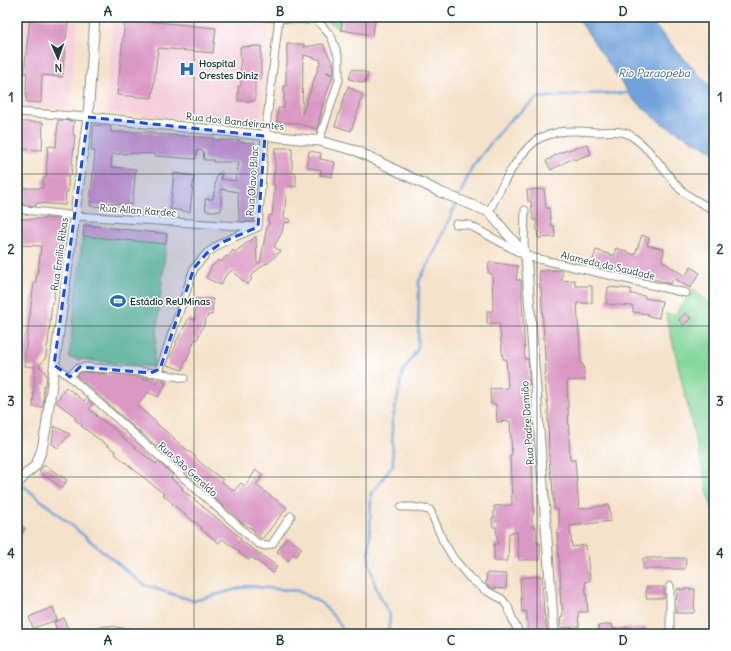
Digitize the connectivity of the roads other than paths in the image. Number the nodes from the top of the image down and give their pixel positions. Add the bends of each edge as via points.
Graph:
1 (95, 17) edge
2 (264, 17) edge
3 (279, 18) edge
4 (306, 18) edge
5 (316, 18) edge
6 (17, 112) edge
7 (88, 117) junction
8 (265, 136) junction
9 (319, 141) junction
10 (17, 209) edge
11 (525, 210) dead end
12 (714, 210) edge
13 (489, 212) junction
14 (76, 216) junction
15 (456, 224) dead end
16 (258, 228) junction
17 (526, 256) junction
18 (686, 293) dead end
19 (54, 365) junction
20 (156, 373) junction
21 (70, 377) junction
22 (184, 378) dead end
23 (17, 484) edge
24 (401, 507) dead end
25 (291, 516) dead end
26 (670, 586) dead end
27 (87, 634) edge
28 (137, 634) edge
29 (520, 634) edge
30 (554, 634) edge
31 (674, 634) edge

1 - 7 street, Rua Emílio Ribas
2 - 3 street
3 - 4 street
3 - 8 street, Rua Olavo Bilac
4 - 5 street via 311,21
5 - 9 street via 331,36 339,58 339,80
6 - 7 street, Rua dos Bandeirantes
7 - 8 street, Rua dos Bandeirantes
7 - 14 street, Rua Emílio Ribas
8 - 9 street, Rua dos Bandeirantes
8 - 16 street, Rua Olavo Bilac
9 - 13 street, Rua dos Bandeirantes via 357,151 440,192
10 - 14 street, Rua Allan Kardec
11 - 17 street, Rua Padre Damião
12 - 13 street via 682,190 650,151 632,136 623,132 581,131 548,135 531,145 499,190
13 - 17 street
14 - 16 street, Rua Allan Kardec
14 - 19 street, Rua Emílio Ribas
15 - 17 street via 469,226
16 - 20 street via 223,242 207,253 194,268 160,369
17 - 18 street, Alameda da Saudade
17 - 30 street, Rua Padre Damião
19 - 21 street
19 - 23 street, Rua Emílio Ribas via 42,448 36,465
20 - 21 street via 85,366 80,367
20 - 22 street
21 - 25 street, Rua São Geraldo via 257,543 265,546 272,544
24 - 29 street via 430,510 454,559 469,577 502,599
26 - 31 street via 670,633
27 - 28 street via 107,630

